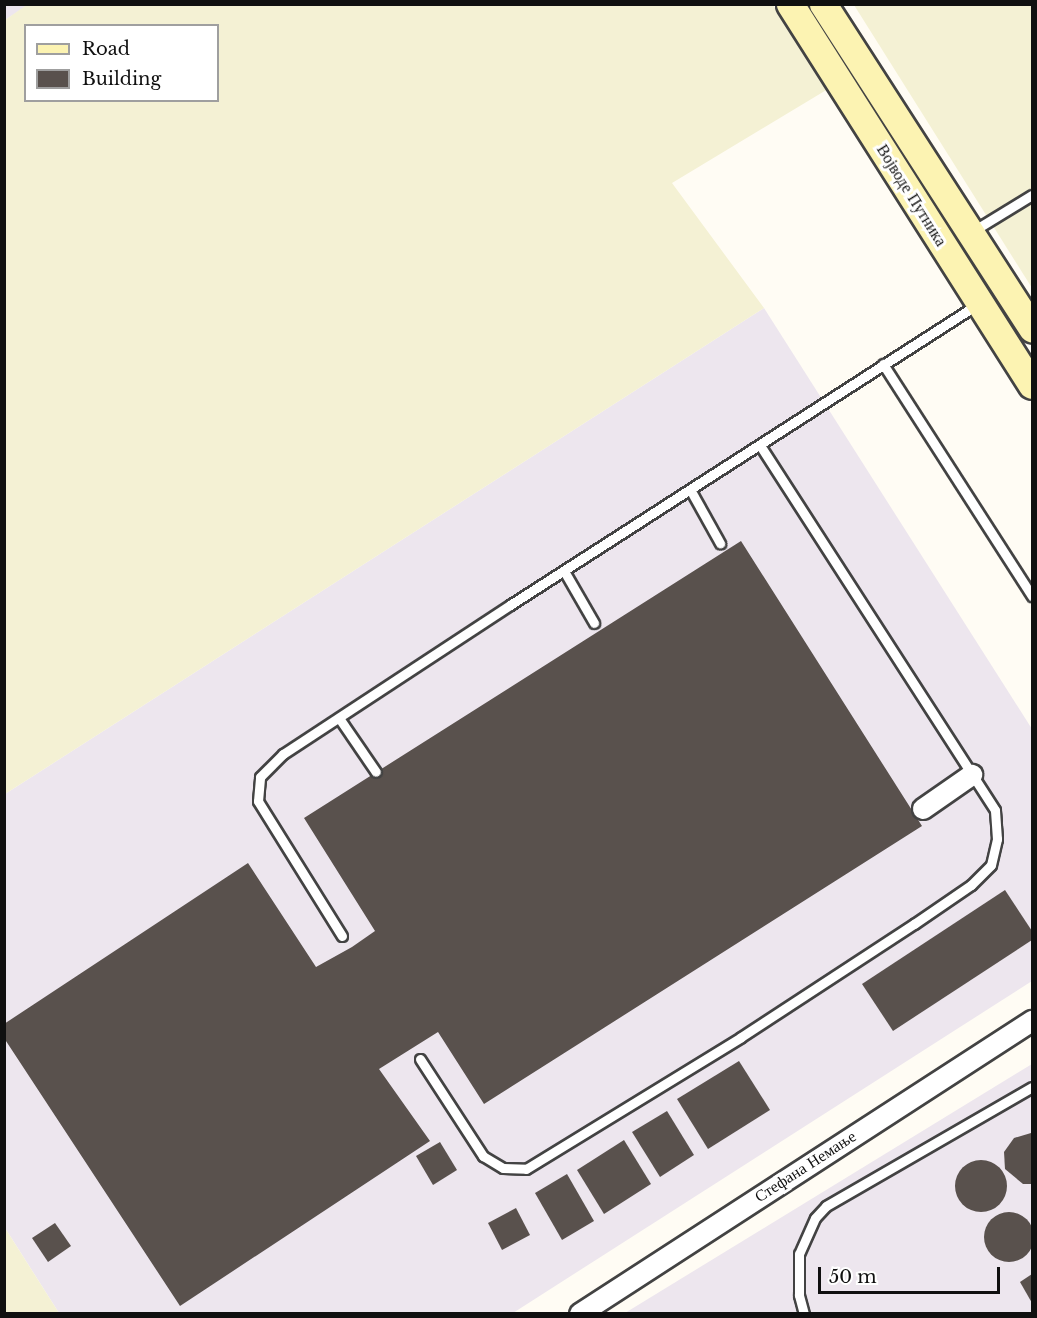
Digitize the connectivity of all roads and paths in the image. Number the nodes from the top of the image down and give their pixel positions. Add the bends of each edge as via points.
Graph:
1 (790, 4) edge
2 (823, 4) edge
3 (1032, 195) edge
4 (969, 233) junction
5 (981, 303) junction
6 (1032, 328) edge
7 (884, 364) junction
8 (1032, 385) edge
9 (760, 446) junction
10 (691, 491) junction
11 (720, 543) dead end
12 (564, 571) junction
13 (1032, 596) edge
14 (594, 623) dead end
15 (339, 718) junction
16 (376, 772) dead end
17 (972, 775) junction
18 (923, 808) dead end
19 (342, 936) dead end
20 (1032, 1020) edge
21 (420, 1059) dead end
22 (1032, 1087) edge
23 (580, 1314) edge
24 (804, 1314) edge

1 - 5 main road, Војводе Путника
2 - 4 main road, Војводе Путника
3 - 4 lane
4 - 6 main road, Војводе Путника
5 - 7 lane
5 - 8 main road, Војводе Путника
7 - 9 lane
7 - 13 lane
9 - 10 lane
9 - 17 lane
10 - 11 lane
10 - 12 lane
12 - 14 lane
12 - 15 lane
15 - 16 lane
15 - 19 lane via 284,754 260,777 258,801
17 - 18 street
17 - 21 lane via 995,810 997,839 991,865 971,885 741,1036 526,1169 503,1168 483,1156
20 - 23 street, Стефана Немање
22 - 24 lane via 826,1206 805,1235 799,1254 799,1295

